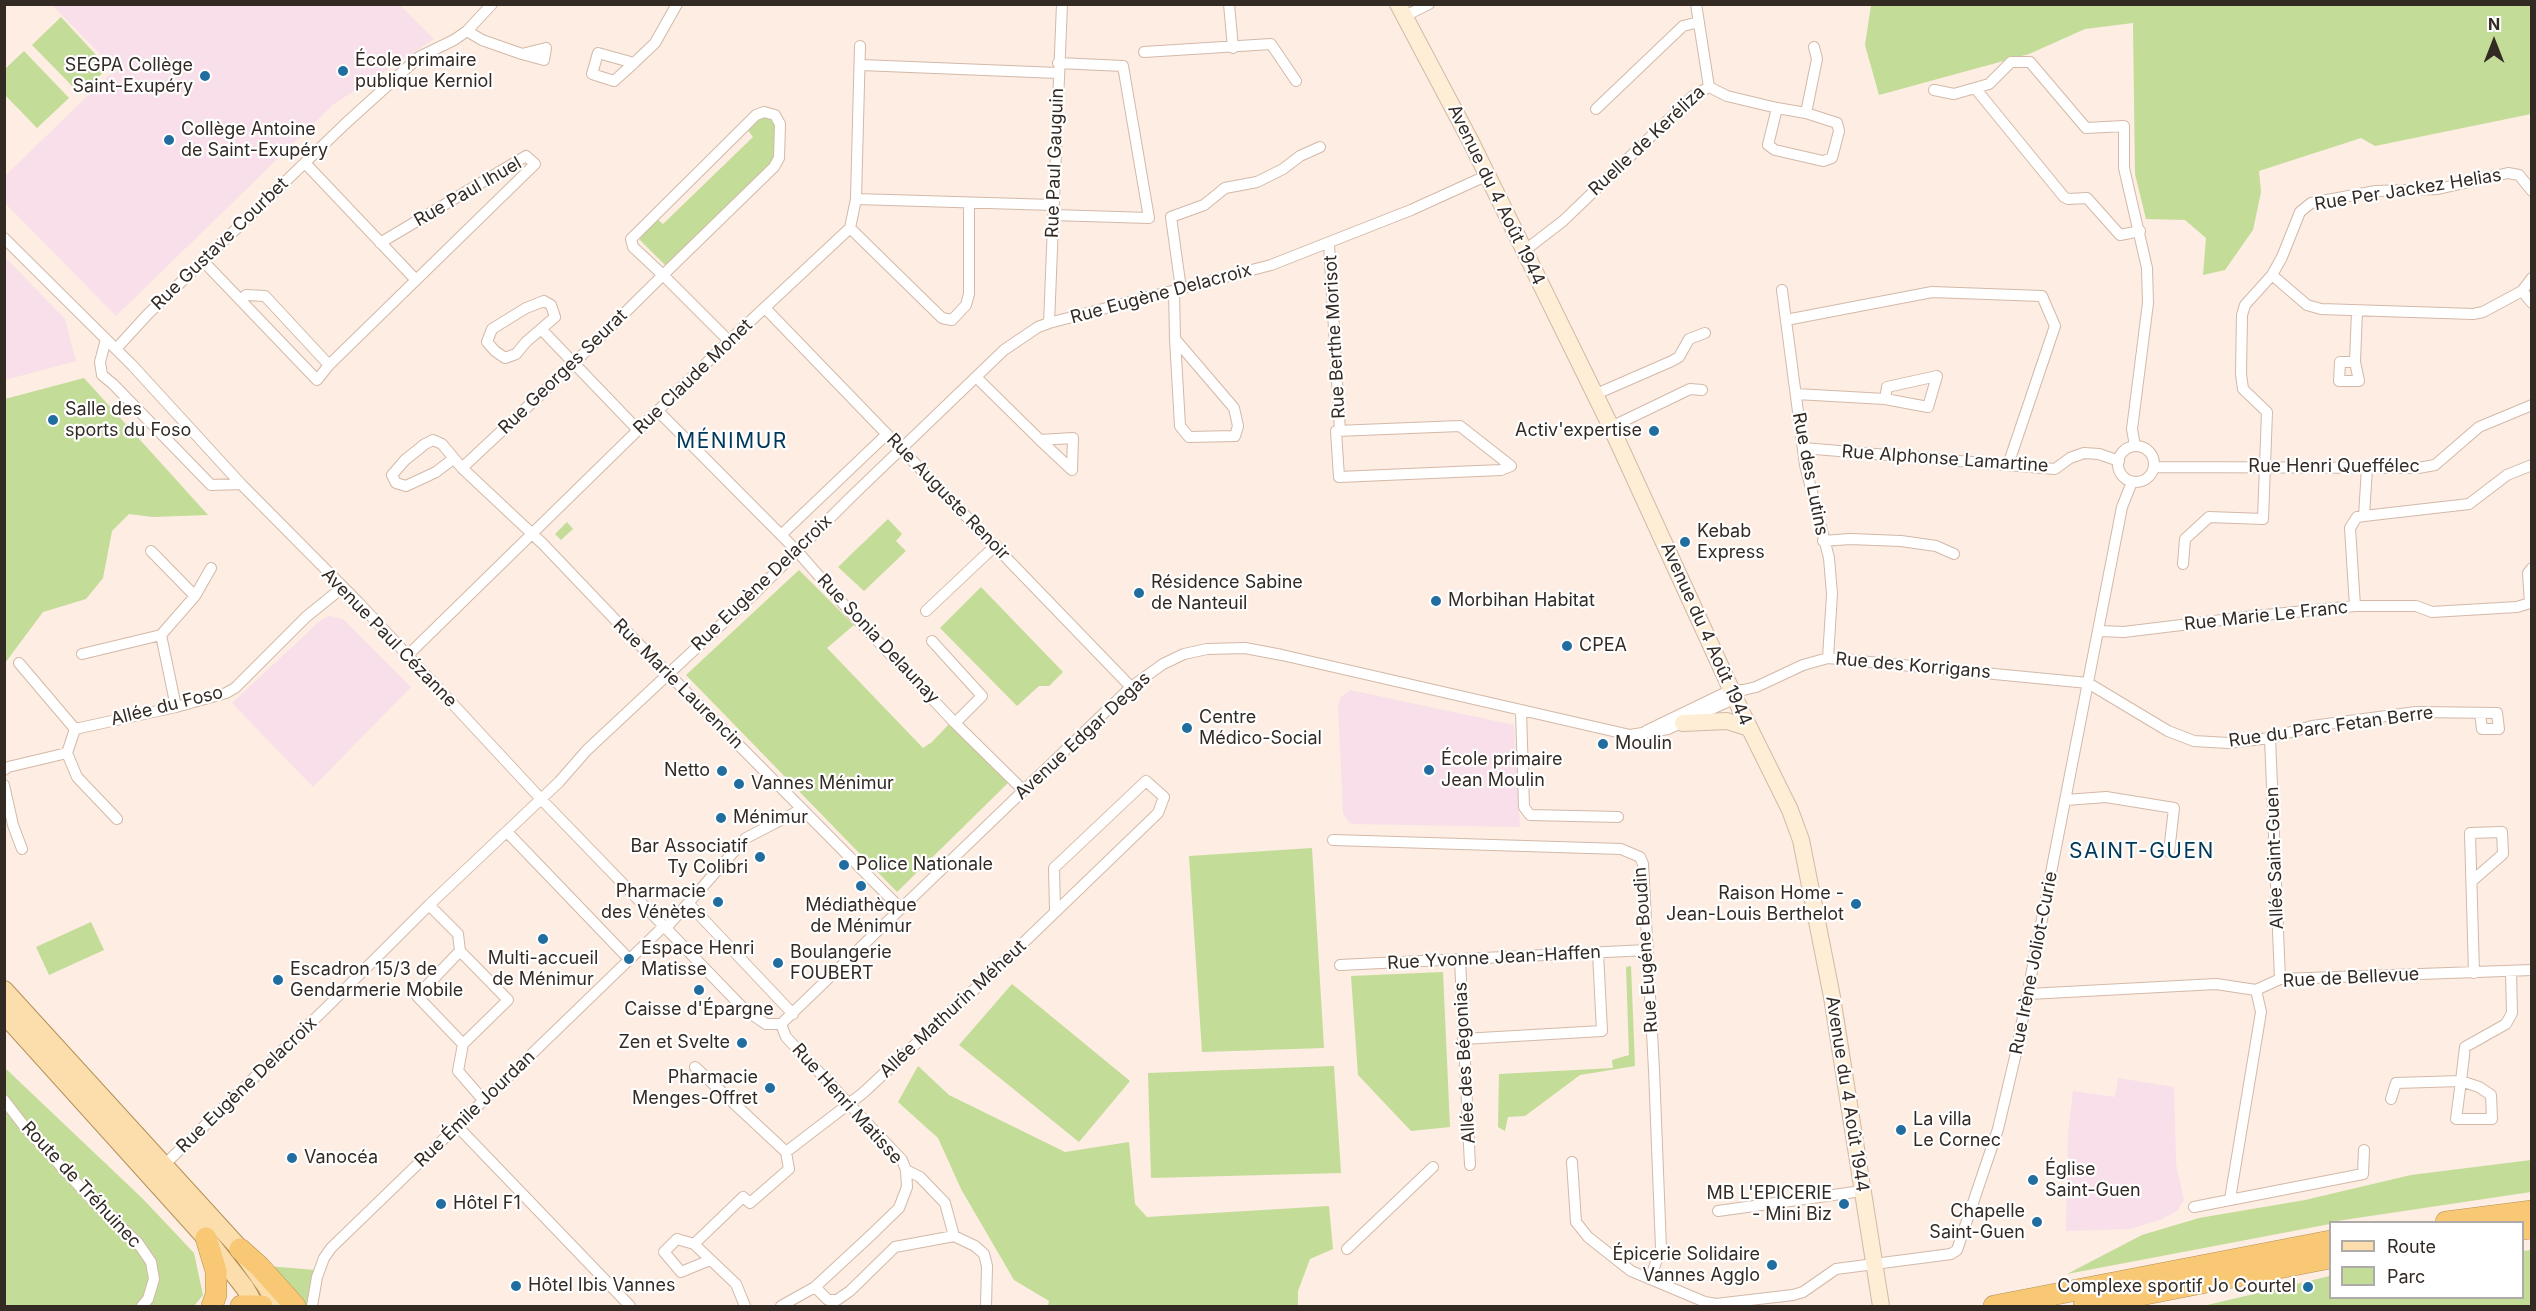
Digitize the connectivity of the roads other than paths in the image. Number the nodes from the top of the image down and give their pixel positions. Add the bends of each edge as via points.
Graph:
1 (492, 4) edge
2 (677, 4) edge
3 (1062, 4) edge
4 (1229, 4) edge
5 (1429, 4) edge
6 (1696, 4) edge
7 (1402, 10) edge
8 (1699, 22) junction
9 (467, 31) junction
10 (860, 46) dead end
11 (1814, 47) dead end
12 (1233, 48) junction
13 (1144, 52) dead end
14 (522, 54) dead end
15 (634, 63) dead end
16 (861, 65) junction
17 (1058, 68) junction
18 (1296, 81) dead end
19 (1709, 87) junction
20 (1975, 88) junction
21 (1934, 90) dead end
22 (1777, 108) junction
23 (1596, 109) dead end
24 (1806, 113) junction
25 (1320, 147) dead end
26 (304, 163) junction
27 (1488, 175) junction
28 (2532, 190) edge
29 (856, 199) junction
30 (969, 203) junction
31 (1053, 210) junction
32 (850, 228) junction
33 (2140, 231) junction
34 (4, 238) edge
35 (380, 243) junction
36 (1329, 244) junction
37 (1524, 251) junction
38 (203, 261) junction
39 (663, 275) junction
40 (2272, 275) junction
41 (2532, 278) edge
42 (416, 280) junction
43 (1177, 290) junction
44 (1782, 290) dead end
45 (2522, 291) junction
46 (241, 300) junction
47 (2532, 303) edge
48 (765, 308) junction
49 (2357, 311) junction
50 (1786, 320) junction
51 (1049, 323) junction
52 (542, 330) junction
53 (1705, 333) dead end
54 (106, 339) junction
55 (1175, 339) junction
56 (729, 341) junction
57 (116, 349) junction
58 (2355, 362) dead end
59 (573, 364) junction
60 (329, 365) junction
61 (976, 377) junction
62 (1702, 390) dead end
63 (1796, 394) junction
64 (1594, 395) junction
65 (1885, 399) junction
66 (2532, 405) edge
67 (658, 411) junction
68 (1611, 427) junction
69 (638, 430) junction
70 (1340, 431) junction
71 (887, 434) junction
72 (1040, 440) dead end
73 (2135, 446) junction
74 (1803, 448) junction
75 (902, 449) junction
76 (453, 459) junction
77 (2119, 461) junction
78 (2008, 465) junction
79 (2532, 465) edge
80 (2154, 467) junction
81 (2265, 467) junction
82 (462, 468) junction
83 (2367, 468) junction
84 (2132, 482) junction
85 (241, 484) junction
86 (2364, 516) junction
87 (532, 534) junction
88 (781, 535) junction
89 (1823, 541) junction
90 (996, 545) junction
91 (151, 551) dead end
92 (798, 552) junction
93 (1954, 554) dead end
94 (2183, 564) dead end
95 (211, 568) dead end
96 (2532, 568) edge
97 (343, 587) junction
98 (195, 596) junction
99 (2355, 606) junction
100 (926, 611) dead end
101 (2099, 631) junction
102 (161, 635) junction
103 (932, 641) dead end
104 (82, 654) dead end
105 (407, 656) junction
106 (1828, 658) junction
107 (19, 663) dead end
108 (667, 673) junction
109 (2088, 683) junction
110 (1131, 687) junction
111 (1736, 692) junction
112 (176, 707) junction
113 (1521, 711) junction
114 (2480, 713) dead end
115 (955, 723) junction
116 (1683, 723) junction
117 (1749, 728) junction
118 (75, 729) junction
119 (1641, 735) junction
120 (2270, 738) junction
121 (67, 753) junction
122 (4, 770) edge
123 (4, 785) edge
124 (1023, 790) junction
125 (542, 799) junction
126 (2066, 800) junction
127 (802, 809) junction
128 (1618, 817) dead end
129 (117, 819) dead end
130 (507, 832) junction
131 (1333, 840) dead end
132 (22, 849) dead end
133 (2169, 852) dead end
134 (2472, 881) junction
135 (689, 904) junction
136 (429, 905) junction
137 (901, 909) junction
138 (1055, 910) junction
139 (665, 927) junction
140 (460, 951) junction
141 (1647, 951) junction
142 (1598, 953) junction
143 (629, 960) junction
144 (1460, 960) junction
145 (1340, 965) dead end
146 (2532, 970) edge
147 (2511, 971) junction
148 (2474, 973) junction
149 (2280, 979) junction
150 (4, 990) edge
151 (2256, 990) junction
152 (2029, 994) junction
153 (4, 1014) edge
154 (793, 1014) junction
155 (781, 1024) junction
156 (1463, 1039) junction
157 (463, 1044) junction
158 (695, 1067) dead end
159 (2461, 1081) junction
160 (2391, 1099) dead end
161 (4, 1100) edge
162 (484, 1101) junction
163 (847, 1104) junction
164 (459, 1127) junction
165 (2364, 1150) dead end
166 (786, 1152) junction
167 (1572, 1162) dead end
168 (1470, 1166) dead end
169 (1433, 1167) dead end
170 (906, 1170) junction
171 (158, 1171) junction
172 (1862, 1191) junction
173 (2229, 1199) junction
174 (2194, 1207) dead end
175 (1718, 1210) dead end
176 (2532, 1211) edge
177 (2454, 1221) edge
178 (954, 1236) junction
179 (206, 1238) junction
180 (2329, 1241) edge
181 (694, 1244) junction
182 (240, 1249) junction
183 (1347, 1249) dead end
184 (2329, 1258) edge
185 (710, 1260) junction
186 (1873, 1263) junction
187 (1650, 1279) junction
188 (816, 1287) junction
189 (832, 1304) edge
190 (1880, 1305) edge
191 (142, 1306) edge
192 (212, 1306) edge
193 (253, 1306) edge
194 (278, 1306) edge
195 (295, 1306) edge
196 (312, 1306) edge
197 (630, 1306) edge
198 (745, 1306) edge
199 (781, 1306) edge
200 (986, 1306) edge
201 (1994, 1306) edge
202 (2084, 1306) edge

1 - 9 street, Rue Gustave Courbet
2 - 15 street via 655,43
3 - 17 street, Rue Paul Gauguin
4 - 12 street
5 - 7 street
6 - 8 street, Ruelle de Keréliza
7 - 27 street, Avenue du 4 Août 1944
8 - 19 street, Ruelle de Keréliza
8 - 23 street via 1683,26
9 - 14 street
9 - 26 street, Rue Gustave Courbet via 419,57
10 - 16 street
11 - 24 street via 1817,59
12 - 13 street
12 - 18 street via 1270,44
16 - 17 street
16 - 29 street
17 - 31 street, Rue Paul Gauguin
17 - 31 street via 1122,66 1149,218
19 - 22 street via 1727,96
19 - 37 street, Ruelle de Keréliza via 1693,96 1563,221
20 - 21 street via 1954,93
20 - 33 street via 2064,197 2087,198 2120,235
20 - 33 street via 1989,84 2011,62 2030,62 2086,128 2124,126 2124,168
22 - 24 street
22 - 24 street via 1768,145 1823,161 1832,158 1839,131 1837,123
25 - 43 street via 1257,182 1225,188 1204,205 1171,218
26 - 35 street
26 - 38 street, Rue Gustave Courbet
27 - 36 street, Rue Eugène Delacroix
27 - 37 street, Avenue du 4 Août 1944
28 - 40 street, Rue Per Jackez Helias via 2519,175 2508,173 2438,189 2376,191 2311,203 2300,212
29 - 30 street
29 - 32 street
30 - 31 street
30 - 32 street via 969,294 952,320 942,318
31 - 51 street, Rue Paul Gauguin
32 - 48 street, Rue Claude Monet
33 - 73 street via 2148,303 2132,429
34 - 54 street, Avenue Paul Cézanne
35 - 42 street
35 - 42 street, Rue Paul Ihuel via 526,156 536,164
36 - 43 street, Rue Eugène Delacroix via 1270,265
36 - 70 street, Rue Berthe Morisot
37 - 64 street, Avenue du 4 Août 1944
38 - 46 street, Rue Paul Ihuel
38 - 57 street, Rue Gustave Courbet
39 - 39 street via 774,167 779,159 780,124 775,115 756,115 631,239 633,247
39 - 56 street
39 - 59 street, Rue Georges Seurat
40 - 49 street via 2307,305
40 - 81 street, Rue Per Jackez Helias via 2245,305 2242,315 2243,389 2267,412
41 - 45 street
42 - 60 street, Rue Paul Ihuel
43 - 51 street, Rue Eugène Delacroix
43 - 55 street
44 - 50 street, Rue des Lutins
45 - 47 street
45 - 49 street via 2473,314
46 - 60 street via 246,295 265,297
46 - 60 street, Rue Paul Ihuel via 317,380
48 - 56 street, Rue Claude Monet
48 - 71 street, Rue Auguste Renoir
49 - 58 street
50 - 63 street, Rue des Lutins
50 - 78 street via 1932,292 2042,296 2055,326
51 - 61 street, Rue Eugène Delacroix via 1004,350
52 - 52 street via 555,317 551,305 544,301 492,329 487,342 505,357 516,354
52 - 59 street
53 - 64 street via 1689,339 1672,362
54 - 57 street, Avenue Paul Cézanne
54 - 85 street via 100,362 102,375 212,485
55 - 55 street via 1180,426 1189,437 1235,436 1238,426 1234,408
56 - 67 street, Rue Claude Monet
57 - 85 street, Avenue Paul Cézanne
59 - 69 street
59 - 82 street, Rue Georges Seurat
61 - 72 street
61 - 75 street, Rue Eugène Delacroix
62 - 68 street via 1690,389
63 - 65 street
63 - 74 street, Rue des Lutins
64 - 68 street, Avenue du 4 Août 1944
65 - 65 street via 1928,407 1937,376 1887,387
66 - 83 street, Rue Henri Queffélec via 2479,427 2435,465
67 - 69 street, Rue Claude Monet
67 - 88 street, Rue Sonia Delaunay
68 - 111 street, Avenue du 4 Août 1944
69 - 87 street, Rue Claude Monet
70 - 70 street, Rue Berthe Morisot via 1460,426 1511,466 1501,470 1339,477 1336,431
71 - 75 street, Rue Auguste Renoir
71 - 88 street
73 - 77 street via 2124,450
73 - 80 street via 2150,452
74 - 78 street, Rue Alphonse Lamartine
74 - 89 street, Rue des Lutins
75 - 90 street, Rue Auguste Renoir
75 - 92 street, Rue Eugène Delacroix
76 - 76 street, Rue Marie Laurencin via 406,486 396,483 392,475 433,440 442,444
76 - 82 street, Rue Marie Laurencin
77 - 78 street, Rue Alphonse Lamartine via 2084,453 2055,469
77 - 84 street via 2120,471
79 - 86 street via 2507,475 2469,504
80 - 81 street, Rue Henri Queffélec
80 - 84 street via 2149,478
81 - 83 street, Rue Henri Queffélec
81 - 94 street, Rue Per Jackez Helias via 2263,519 2209,518 2185,538
82 - 87 street, Rue Marie Laurencin
83 - 86 street
84 - 101 street, Rue Irène Joliot-Curie via 2122,507
85 - 97 street, Avenue Paul Cézanne
86 - 99 street via 2357,517 2350,528
87 - 105 street, Rue Claude Monet
87 - 108 street, Rue Marie Laurencin
88 - 92 street, Rue Sonia Delaunay
89 - 93 street via 1901,541 1936,546
89 - 106 street, Rue des Lutins via 1829,558 1832,594
90 - 100 street
90 - 110 street, Rue Auguste Renoir
91 - 98 street
92 - 108 street, Rue Eugène Delacroix
92 - 115 street, Rue Sonia Delaunay
95 - 98 street
96 - 99 street, Rue Marie Le Franc via 2528,573 2530,603 2517,607 2432,612 2416,606
97 - 105 street, Avenue Paul Cézanne
97 - 112 street, Allée du Foso via 306,617 235,688
98 - 102 street
99 - 101 street, Rue Marie Le Franc via 2124,632
101 - 109 street, Rue Irène Joliot-Curie
102 - 104 street
102 - 112 street
103 - 115 street via 982,696
105 - 125 street, Avenue Paul Cézanne
106 - 109 street, Rue des Korrigans
106 - 111 street, Rue des Korrigans
107 - 118 street
108 - 125 street, Rue Eugène Delacroix
108 - 127 street, Rue Marie Laurencin
109 - 120 street, Rue du Parc Fetan Berre via 2168,731 2194,741 2228,743
109 - 126 street, Rue Irène Joliot-Curie
110 - 113 street, Avenue Edgar Degas via 1184,654 1245,648
110 - 124 street, Avenue Edgar Degas
111 - 116 street, Avenue Edgar Degas
111 - 117 street, Avenue du 4 Août 1944
111 - 119 street via 1651,727
112 - 118 street, Allée du Foso
113 - 119 street, Avenue Edgar Degas
113 - 128 street via 1524,807 1530,815
114 - 120 street, Rue du Parc Fetan Berre via 2416,712 2312,726
115 - 124 street, Rue Sonia Delaunay
116 - 117 street via 1727,721
116 - 119 street, Avenue Edgar Degas
117 - 172 street, Avenue du 4 Août 1944 via 1801,840 1832,997
118 - 121 street
120 - 149 street, Allée Saint-Guen
121 - 122 street
121 - 129 street via 77,777
123 - 132 street
124 - 137 street, Avenue Edgar Degas
125 - 130 street, Rue Eugène Delacroix
125 - 139 street, Avenue Paul Cézanne
126 - 133 street via 2106,797 2174,808
126 - 152 street, Rue Irène Joliot-Curie
127 - 135 street, Rue Émile Jourdan via 746,838
127 - 137 street, Rue Marie Laurencin
130 - 136 street, Rue Eugène Delacroix
130 - 143 street
131 - 141 street, Rue Eugéne Boudin via 1633,852 1643,864
134 - 134 street via 2503,854 2502,832 2470,833
134 - 148 street
135 - 139 street, Rue Émile Jourdan
135 - 154 street
136 - 140 street via 458,934
136 - 171 street, Rue Eugène Delacroix
137 - 154 street, Avenue Edgar Degas
138 - 138 street, Allée Mathurin Méheut via 1158,813 1164,797 1146,782 1054,868
138 - 163 street, Allée Mathurin Méheut via 910,1050
139 - 143 street, Rue Émile Jourdan
139 - 155 street, Avenue Paul Cézanne via 744,1009 766,1024
140 - 157 street via 417,996
140 - 157 street via 508,1000
141 - 142 street, Rue Yvonne Jean-Haffen
141 - 187 street, Rue Eugéne Boudin via 1661,1248
142 - 144 street, Rue Yvonne Jean-Haffen
142 - 156 street via 1602,1031
143 - 162 street, Rue Émile Jourdan
144 - 145 street, Rue Yvonne Jean-Haffen
144 - 156 street, Allée des Bégonias
146 - 147 street, Rue de Bellevue
147 - 148 street, Rue de Bellevue
147 - 159 street via 2512,1013 2506,1024 2464,1047
148 - 149 street, Rue de Bellevue
149 - 151 street, Rue de Bellevue
150 - 171 main road
151 - 152 street, Rue de Bellevue via 2216,984
151 - 173 street via 2261,1011
152 - 186 street, Rue Irène Joliot-Curie via 1998,1129 1957,1250 1951,1254
153 - 171 main road
154 - 155 street, Avenue Edgar Degas
155 - 163 street, Rue Henri Matisse via 786,1037
156 - 168 street, Allée des Bégonias
157 - 162 street via 458,1071
158 - 166 street
159 - 159 street via 2491,1095 2492,1119 2456,1119
159 - 160 street via 2396,1083
161 - 191 street, Route de Tréhuinec via 94,1202 138,1243 151,1262 154,1279
162 - 164 street, Rue Émile Jourdan
163 - 166 street, Allée Mathurin Méheut
163 - 170 street, Rue Henri Matisse via 902,1160
164 - 196 street, Rue Émile Jourdan via 331,1248 317,1277
164 - 197 street
165 - 173 street via 2363,1174
166 - 181 street via 789,1169 750,1203 743,1197
167 - 187 street via 1576,1222 1615,1260
169 - 183 street
170 - 178 street via 921,1178 945,1203
170 - 188 street, Rue Henri Matisse via 907,1187 899,1208
171 - 179 main road
171 - 182 main road
172 - 175 street
172 - 186 street, Avenue du 4 Août 1944
173 - 174 street
176 - 177 highway
178 - 189 street via 895,1247
178 - 200 street via 984,1254
179 - 192 highway via 216,1271
179 - 193 main road via 245,1288
180 - 201 highway
181 - 185 street
181 - 185 street via 677,1239 664,1252 681,1272
182 - 194 main road
182 - 195 highway
184 - 202 highway
185 - 198 street via 736,1284
186 - 187 street via 1836,1269 1793,1295 1716,1304
186 - 190 street, Avenue du 4 Août 1944
188 - 189 street
188 - 199 street, Rue Henri Matisse

